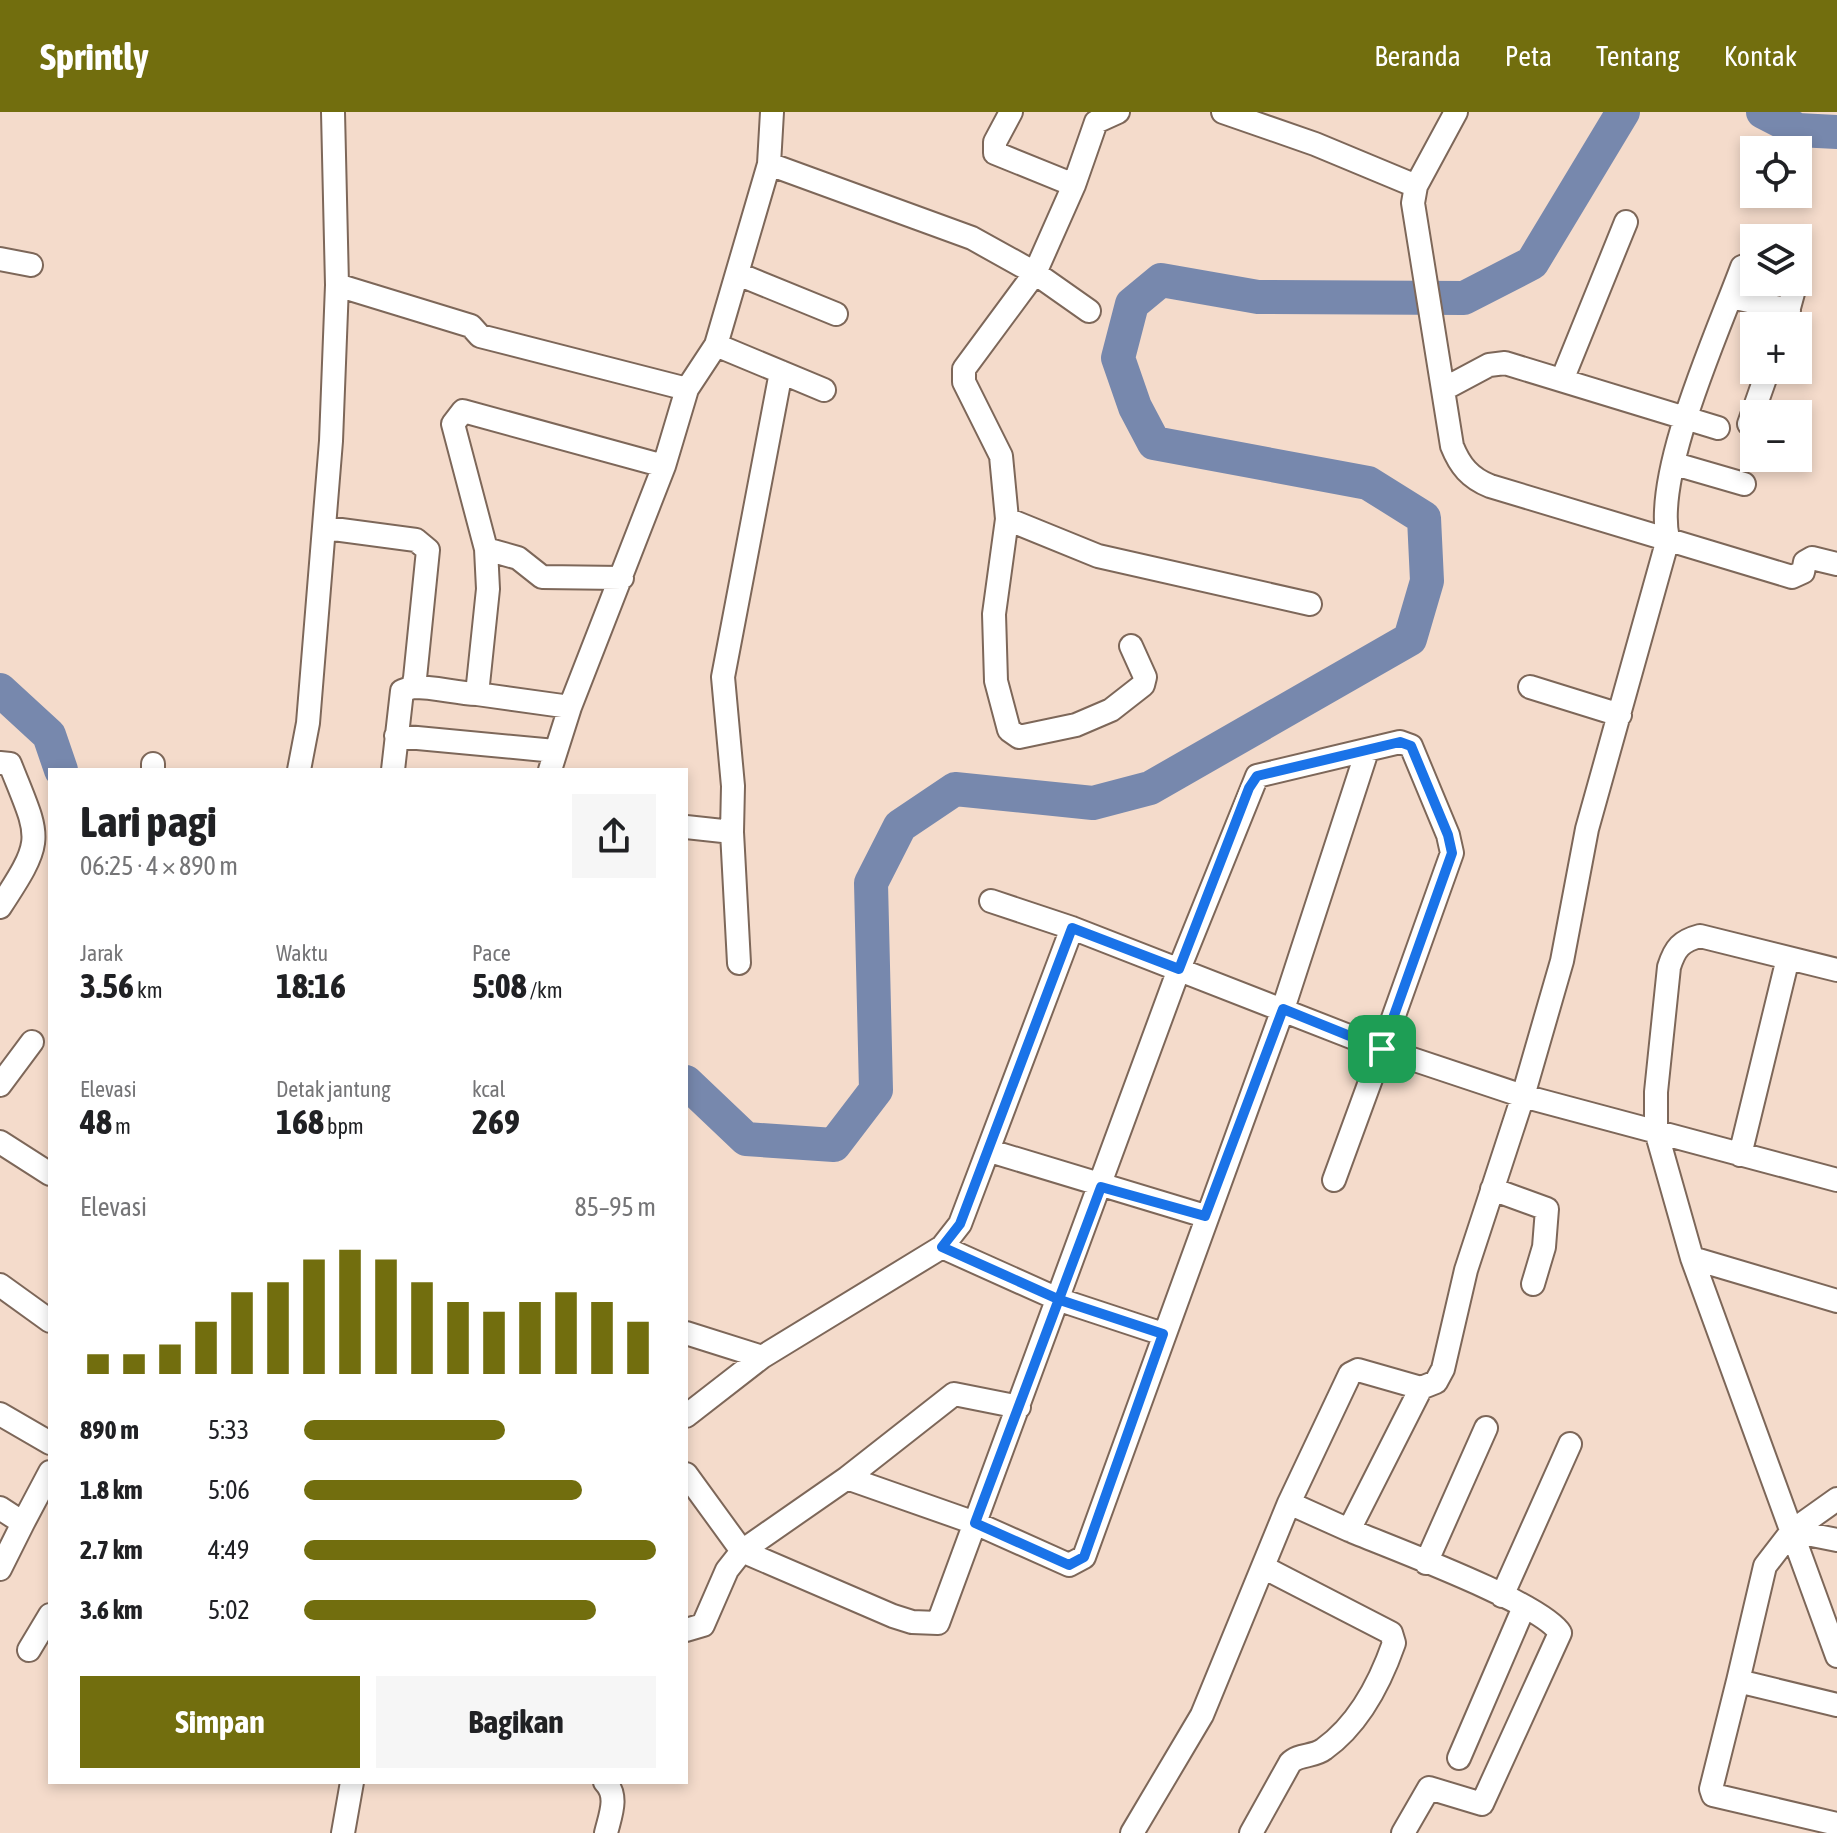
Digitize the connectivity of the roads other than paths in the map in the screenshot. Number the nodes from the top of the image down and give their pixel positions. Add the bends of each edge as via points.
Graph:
1 (333, 112) edge
2 (772, 112) edge
3 (1011, 112) edge
4 (1118, 112) edge
5 (1223, 112) edge
6 (1456, 112) edge
7 (769, 164) junction
8 (1074, 185) junction
9 (1416, 186) junction
10 (1626, 222) dead end
11 (0, 259) edge
12 (31, 265) dead end
13 (1740, 272) edge
14 (1035, 273) junction
15 (738, 274) junction
16 (337, 285) junction
17 (1731, 297) junction
18 (1089, 311) dead end
19 (1771, 312) edge
20 (836, 314) dead end
21 (716, 345) junction
22 (781, 372) junction
23 (1562, 380) junction
24 (1443, 382) junction
25 (687, 389) junction
26 (824, 390) dead end
27 (1686, 419) junction
28 (1718, 428) dead end
29 (1675, 464) junction
30 (664, 466) junction
31 (1744, 484) dead end
32 (1007, 519) junction
33 (326, 528) junction
34 (1668, 539) junction
35 (486, 549) junction
36 (1837, 564) edge
37 (622, 578) junction
38 (1310, 604) dead end
39 (1131, 646) dead end
40 (413, 687) junction
41 (1530, 687) dead end
42 (477, 694) junction
43 (570, 707) junction
44 (1620, 715) junction
45 (396, 736) junction
46 (1367, 751) junction
47 (552, 761) edge
48 (0, 763) edge
49 (299, 768) edge
50 (393, 768) edge
51 (688, 827) edge
52 (732, 832) junction
53 (991, 901) dead end
54 (0, 907) edge
55 (1072, 928) junction
56 (1788, 958) junction
57 (739, 963) dead end
58 (1179, 969) junction
59 (1837, 970) edge
60 (1283, 1009) junction
61 (32, 1042) dead end
62 (1382, 1049) junction
63 (0, 1085) edge
64 (1523, 1096) junction
65 (1656, 1131) junction
66 (0, 1142) edge
67 (990, 1151) junction
68 (1740, 1155) junction
69 (48, 1173) edge
70 (1334, 1180) dead end
71 (1837, 1180) edge
72 (1101, 1187) junction
73 (1492, 1189) junction
74 (1205, 1216) junction
75 (942, 1247) junction
76 (1692, 1258) junction
77 (1533, 1284) dead end
78 (0, 1285) edge
79 (1060, 1300) junction
80 (1837, 1301) edge
81 (48, 1320) edge
82 (688, 1334) edge
83 (1163, 1334) junction
84 (762, 1357) junction
85 (1421, 1388) junction
86 (1019, 1407) junction
87 (0, 1414) edge
88 (688, 1414) edge
89 (1486, 1428) dead end
90 (48, 1442) edge
91 (1570, 1444) dead end
92 (48, 1476) edge
93 (688, 1477) edge
94 (847, 1478) junction
95 (1837, 1499) edge
96 (1289, 1503) junction
97 (0, 1508) edge
98 (23, 1523) junction
99 (975, 1523) junction
100 (1349, 1530) junction
101 (1792, 1531) junction
102 (1837, 1540) edge
103 (742, 1551) junction
104 (1426, 1563) junction
105 (1265, 1568) junction
106 (0, 1569) edge
107 (1502, 1596) junction
108 (1524, 1607) junction
109 (48, 1618) edge
110 (688, 1629) edge
111 (29, 1650) dead end
112 (1837, 1656) edge
113 (1738, 1681) junction
114 (1837, 1705) edge
115 (1459, 1758) dead end
116 (352, 1784) edge
117 (607, 1784) edge
118 (1837, 1824) edge
119 (343, 1833) edge
120 (606, 1833) edge
121 (1132, 1833) edge
122 (1251, 1833) edge
123 (1403, 1833) edge

1 - 16 street
2 - 7 street
3 - 8 street via 995,153
4 - 8 street via 1096,122
5 - 9 street
6 - 9 street
7 - 14 street via 972,238
7 - 15 street
8 - 14 street
9 - 24 street via 1414,225
10 - 23 street
11 - 12 street
13 - 17 street
14 - 18 street
14 - 32 street via 964,369 964,382 1001,456
15 - 20 street
15 - 21 street
16 - 25 street via 471,326 480,336
16 - 33 street
17 - 19 street
17 - 27 street
21 - 22 street
21 - 25 street
22 - 26 street
22 - 52 street via 723,677
23 - 24 street via 1505,363
23 - 27 street
24 - 34 street via 1452,446 1458,462 1476,481
25 - 30 street
27 - 28 street
27 - 29 street
29 - 31 street
29 - 34 street via 1665,500
30 - 35 street via 463,411 453,424
30 - 37 street
32 - 38 street via 1098,556
32 - 39 street via 994,614 996,681 1009,730 1019,737 1076,725 1111,710 1143,685 1145,677
33 - 40 street via 416,540 428,550
33 - 49 street
34 - 36 street via 1792,577 1812,558
34 - 44 street
35 - 37 street via 518,558 542,577
35 - 42 street via 488,589
37 - 43 street
40 - 42 street
40 - 45 street via 402,691
41 - 44 street
42 - 43 street
43 - 47 street
44 - 64 street via 1587,829 1562,961
45 - 47 street
45 - 50 street
46 - 58 street via 1257,776
46 - 60 street
46 - 62 street via 1400,742 1411,746 1452,853
48 - 54 street via 10,764 35,827 26,867
51 - 52 street
52 - 57 street
53 - 55 street
55 - 58 street
55 - 67 street
56 - 59 street
56 - 65 street via 1700,936 1684,940 1674,953
56 - 68 street
58 - 60 street
58 - 72 street
60 - 62 street
60 - 74 street
61 - 63 street
62 - 64 street
62 - 70 street
64 - 65 street
64 - 73 street
65 - 68 street
65 - 76 street
66 - 69 street
67 - 72 street
67 - 75 street via 960,1224
68 - 71 street
72 - 74 street
72 - 79 street
73 - 77 street via 1547,1209 1544,1247
73 - 85 street via 1443,1369 1436,1382
74 - 83 street
75 - 79 street
75 - 84 street
76 - 80 street
76 - 101 street
78 - 81 street
79 - 83 street
79 - 86 street
82 - 84 street
83 - 99 street via 1084,1557 1069,1565
84 - 88 street
85 - 96 street via 1358,1370 1350,1374
85 - 100 street
86 - 94 street via 954,1394
86 - 99 street
87 - 90 street
89 - 104 street
91 - 107 street
92 - 98 street
93 - 103 street
94 - 99 street
94 - 103 street
95 - 101 street
96 - 100 street
96 - 105 street
97 - 98 street
98 - 106 street
99 - 103 street via 938,1623 893,1616
100 - 104 street
101 - 102 street
101 - 112 street
101 - 113 street via 1765,1566
103 - 110 street via 727,1570 703,1625
104 - 107 street
105 - 121 street via 1202,1715
105 - 122 street via 1391,1633 1394,1643 1368,1702 1330,1745 1290,1763
107 - 108 street
108 - 115 street
108 - 123 street via 1556,1627 1560,1639 1485,1800 1479,1805 1429,1788
109 - 111 street
113 - 114 street
113 - 118 street via 1713,1795
116 - 119 street
117 - 120 street via 613,1804

